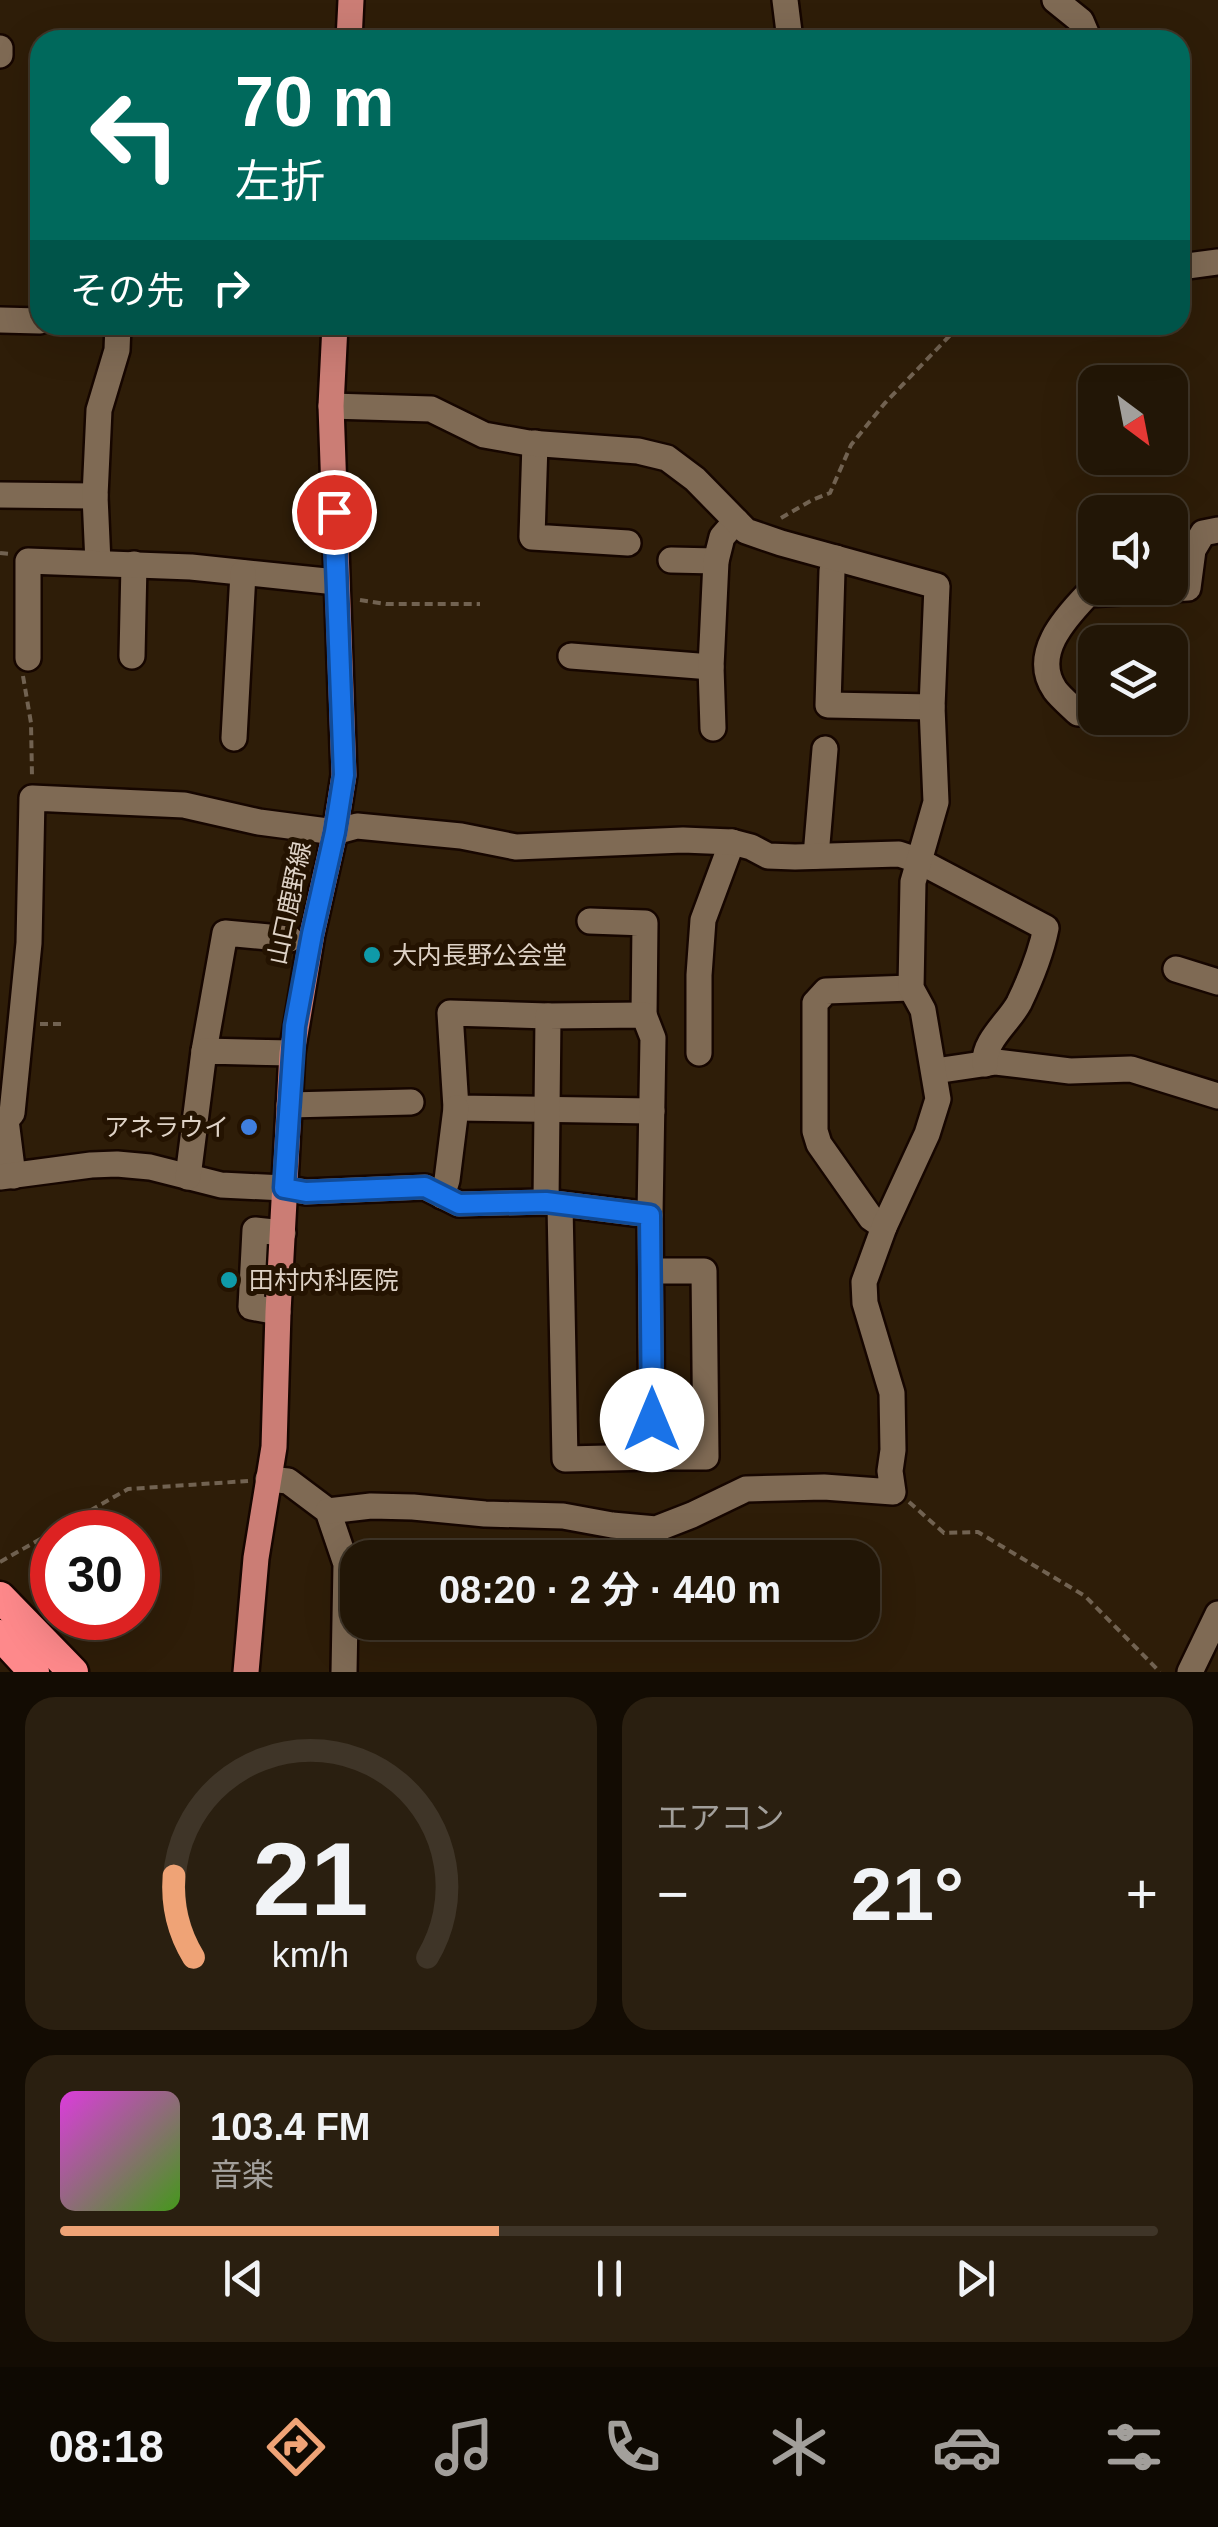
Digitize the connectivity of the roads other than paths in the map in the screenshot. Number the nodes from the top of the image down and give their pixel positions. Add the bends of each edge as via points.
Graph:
1 (351, 0) edge
2 (785, 0) edge
3 (1055, 0) edge
4 (350, 30) edge
5 (789, 30) edge
6 (1085, 30) edge
7 (1218, 262) edge
8 (1190, 266) edge
9 (0, 320) edge
10 (30, 321) edge
11 (118, 335) edge
12 (335, 335) edge
13 (331, 406) junction
14 (535, 443) junction
15 (0, 495) edge
16 (96, 496) junction
17 (736, 521) junction
18 (1218, 530) edge
19 (628, 542) dead end
20 (836, 558) junction
21 (671, 560) dead end
22 (716, 561) junction
23 (98, 563) junction
24 (134, 564) junction
25 (242, 573) junction
26 (336, 590) junction
27 (132, 656) dead end
28 (570, 656) dead end
29 (28, 658) road end
30 (711, 667) junction
31 (932, 707) junction
32 (1078, 712) edge
33 (827, 726) junction
34 (713, 728) dead end
35 (234, 738) dead end
36 (335, 832) junction
37 (732, 842) junction
38 (816, 856) junction
39 (918, 860) junction
40 (590, 921) dead end
41 (290, 939) dead end
42 (1176, 969) dead end
43 (1218, 982) edge
44 (912, 988) junction
45 (644, 1015) junction
46 (548, 1016) junction
47 (204, 1051) junction
48 (292, 1053) junction
49 (699, 1053) dead end
50 (986, 1064) junction
51 (934, 1071) junction
52 (1218, 1096) edge
53 (411, 1102) dead end
54 (289, 1105) junction
55 (456, 1108) junction
56 (547, 1108) junction
57 (652, 1112) junction
58 (3, 1120) edge
59 (7, 1176) edge
60 (188, 1177) junction
61 (284, 1188) junction
62 (442, 1196) junction
63 (553, 1204) junction
64 (650, 1215) junction
65 (884, 1227) junction
66 (650, 1272) junction
67 (652, 1457) junction
68 (268, 1479) junction
69 (328, 1511) junction
70 (0, 1597) edge
71 (1218, 1614) edge
72 (0, 1634) edge
73 (34, 1672) edge
74 (73, 1672) edge
75 (246, 1672) edge
76 (344, 1672) edge
77 (1190, 1672) edge

1 - 4 main road
2 - 5 street
3 - 6 street
7 - 8 street
9 - 10 street
11 - 16 street via 99,410
12 - 13 main road, 山口鹿野線
13 - 14 street via 430,408 484,434
13 - 26 main road, 山口鹿野線
14 - 17 street via 667,458
14 - 19 street via 532,537
15 - 16 street
16 - 23 street
17 - 20 street via 746,531
17 - 22 street via 722,537
18 - 32 street via 1203,534 1194,550 1188,588 1088,594 1068,615 1051,641 1045,670
20 - 31 street via 937,586
20 - 33 street
21 - 22 street
22 - 30 street
23 - 24 street
23 - 29 street via 28,561
24 - 25 street
24 - 27 street
25 - 26 street
25 - 35 street
26 - 36 main road, 山口鹿野線 via 344,775
28 - 30 street
30 - 34 street
31 - 33 street
31 - 39 street via 936,802
33 - 38 street
36 - 37 street via 357,826 516,847
36 - 48 main road, 山口鹿野線
36 - 58 street via 184,805 32,798 29,943 12,1114
37 - 38 street via 768,856
37 - 49 street via 703,920
38 - 39 street via 900,854
39 - 44 street
39 - 50 street via 1046,928 1018,1005 988,1047
40 - 45 street via 645,923
41 - 47 street via 225,933
42 - 43 street
44 - 51 street
44 - 65 street via 826,990 814,1003 815,1131 870,1218
45 - 46 street
45 - 57 street via 652,1038
46 - 55 street via 450,1014
46 - 56 street
47 - 48 street via 254,1061
47 - 60 street
48 - 54 main road, 山口鹿野線
50 - 51 street
50 - 52 street via 1131,1069
51 - 65 street via 938,1099 927,1134
53 - 54 street
54 - 61 main road, 山口鹿野線
55 - 56 street
55 - 62 street
56 - 57 street
56 - 63 street
57 - 64 street
58 - 59 street
59 - 60 street via 117,1164
60 - 61 street
61 - 62 street via 425,1187
61 - 68 main road, 山口鹿野線
62 - 63 street via 459,1204
63 - 64 street
63 - 67 street via 565,1459
64 - 66 street
65 - 69 street via 864,1282 864,1303 892,1394 893,1492 746,1489 656,1528 413,1506
66 - 67 street
66 - 67 street via 704,1272 706,1438 706,1457
68 - 69 street via 288,1480
68 - 75 main road, 山口鹿野線
69 - 76 street via 346,1564
70 - 74 highway
71 - 77 street
72 - 73 highway

